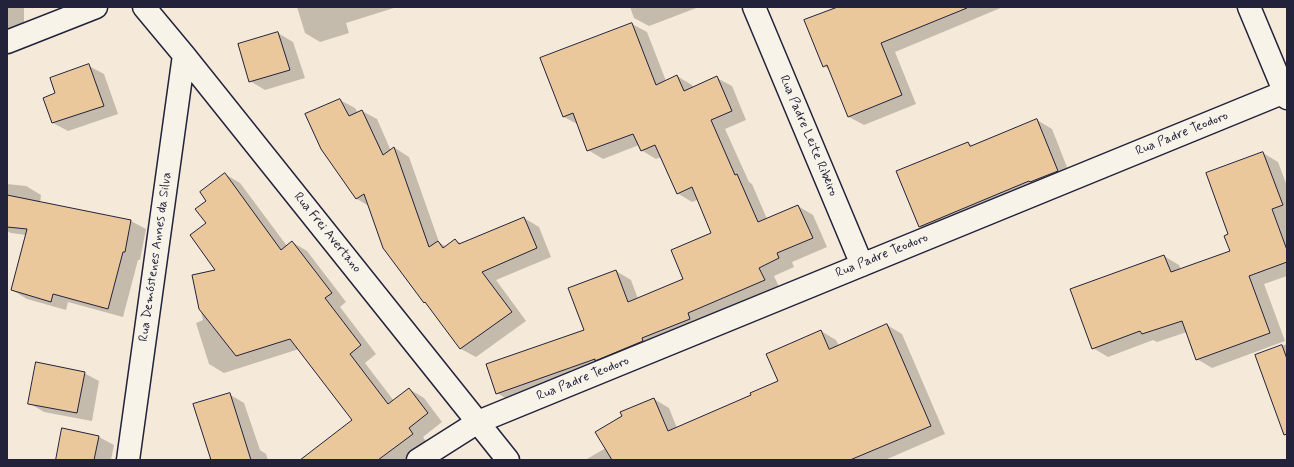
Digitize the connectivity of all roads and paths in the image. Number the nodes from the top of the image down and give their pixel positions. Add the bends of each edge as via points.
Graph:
1 (96, 7) edge
2 (144, 7) edge
3 (754, 7) edge
4 (1249, 7) edge
5 (7, 42) edge
6 (184, 55) junction
7 (1286, 94) edge
8 (862, 265) junction
9 (478, 422) junction
10 (128, 460) edge
11 (418, 460) edge
12 (508, 460) edge

1 - 5 street
2 - 6 street, Rua Frei Avertano
3 - 8 street, Rua Padre Leite Ribeiro
4 - 7 street
6 - 9 street, Rua Frei Avertano
6 - 10 street, Rua Demóstenes Annes da Silva
7 - 8 street, Rua Padre Teodoro
8 - 9 street, Rua Padre Teodoro
9 - 11 street, Rua Padre Teodoro
9 - 12 street, Rua Frei Avertano

